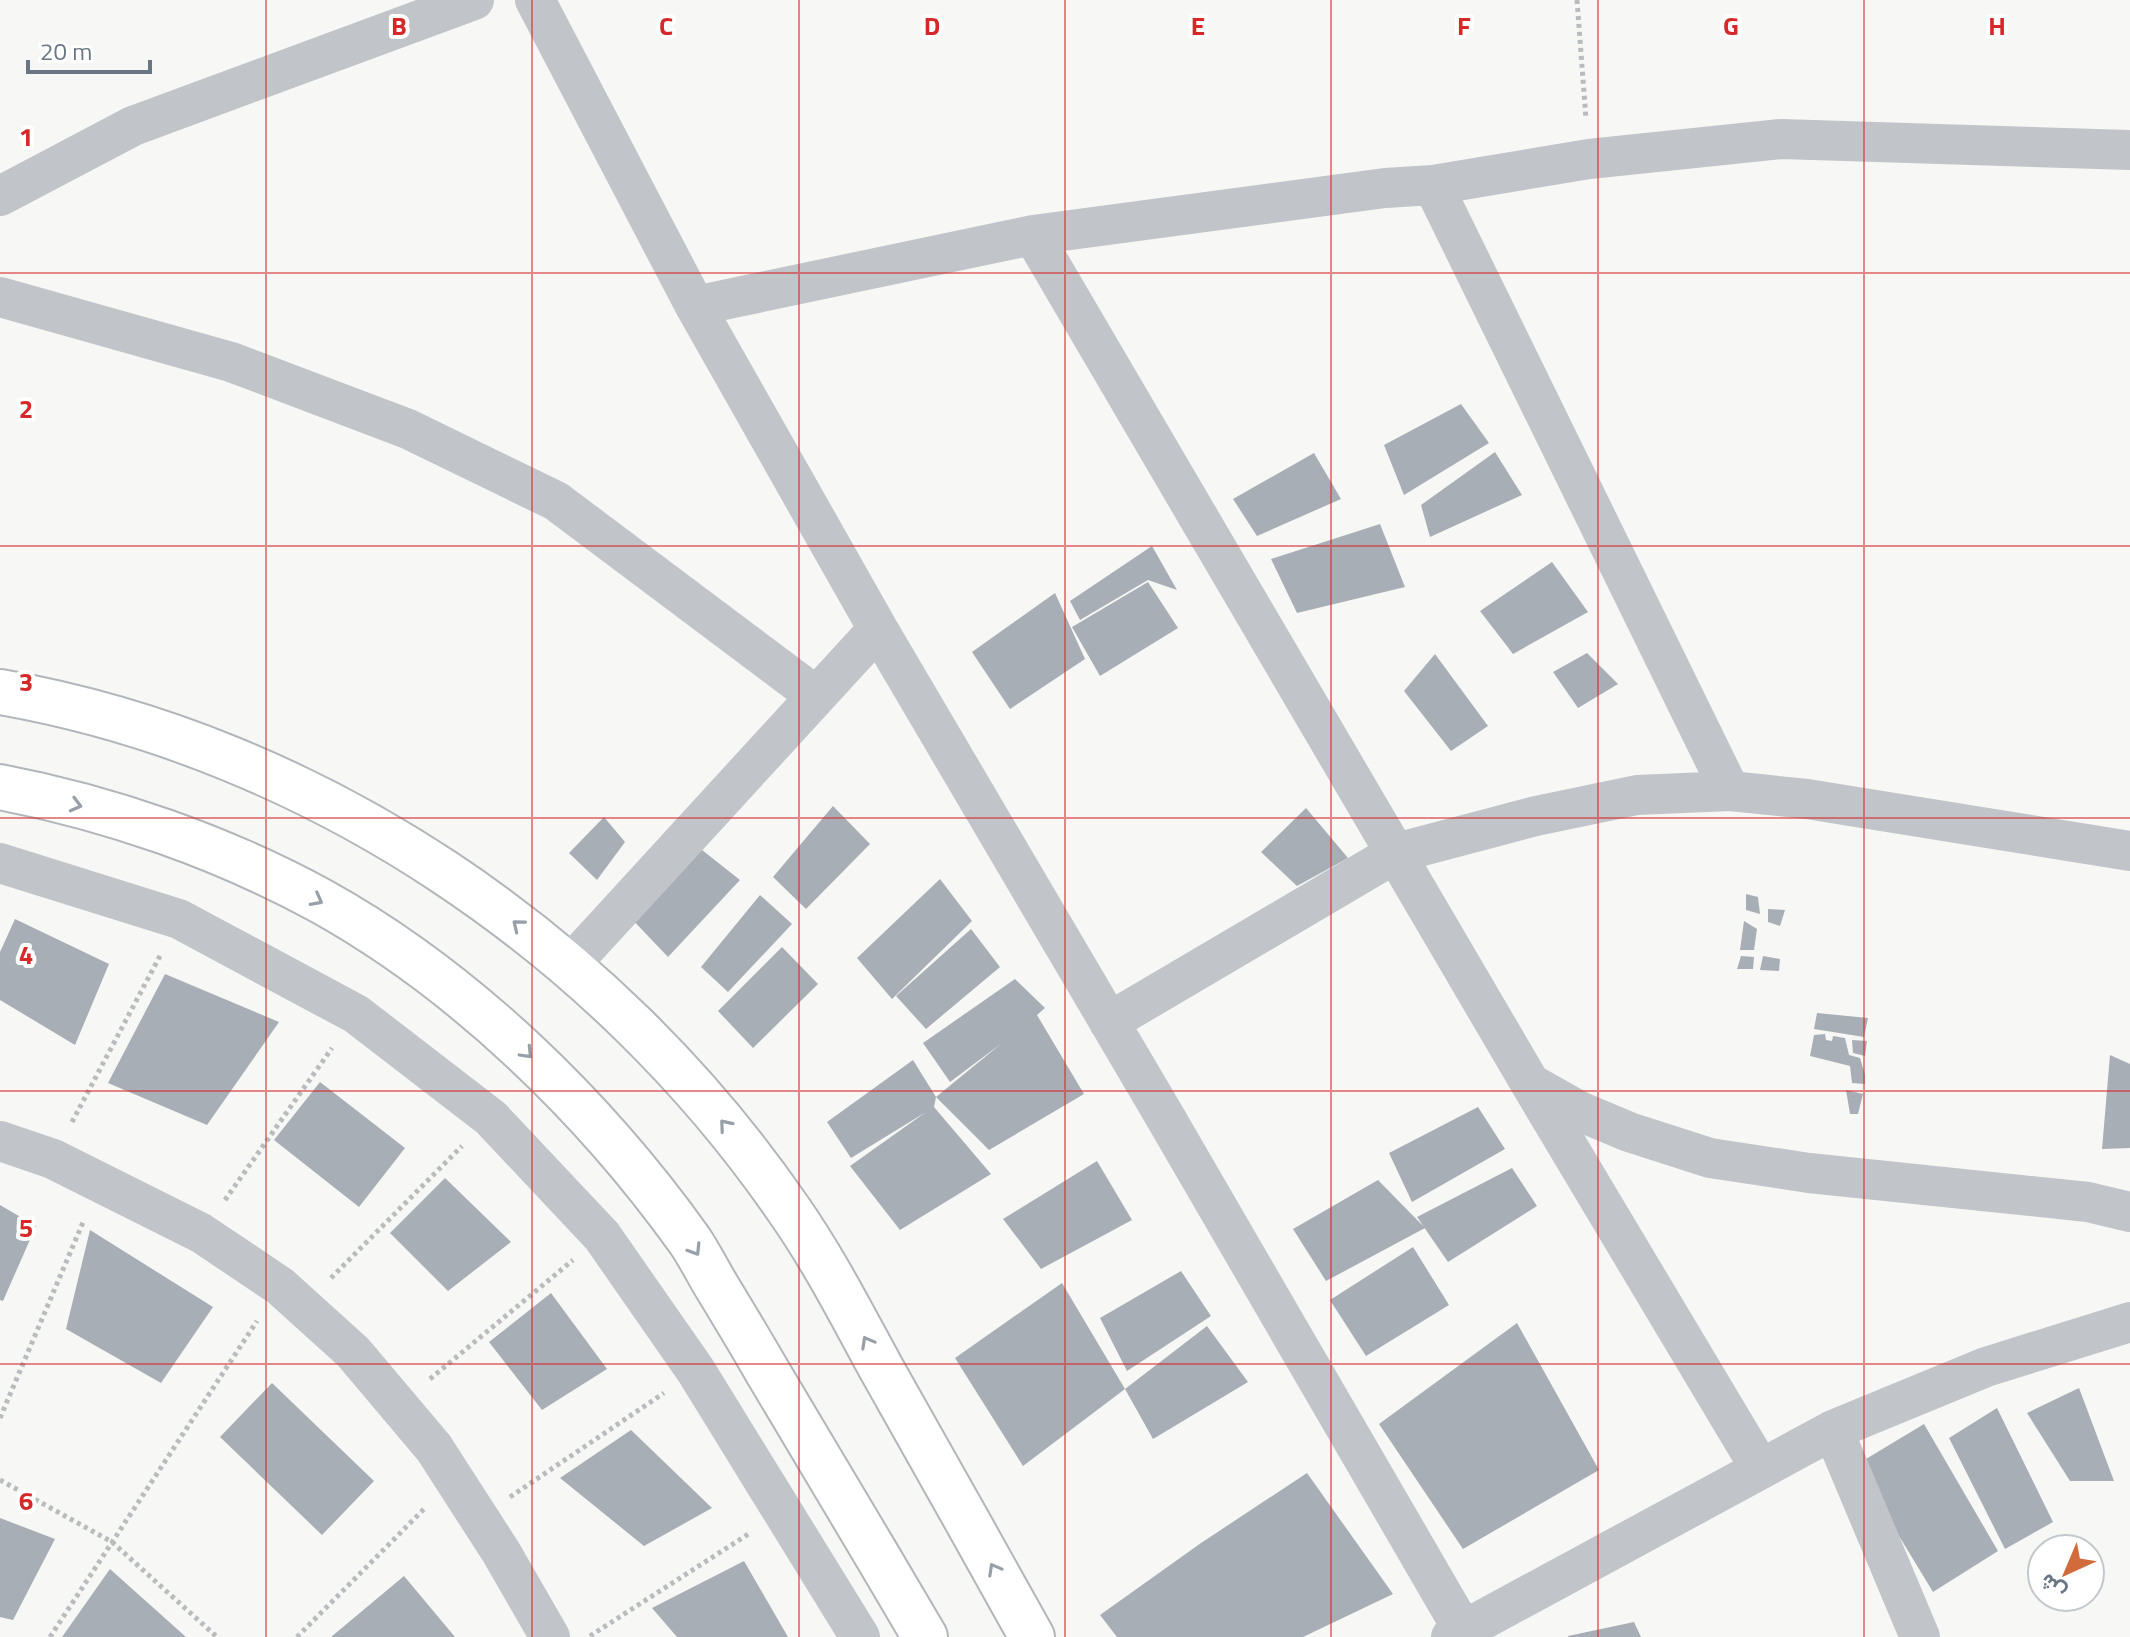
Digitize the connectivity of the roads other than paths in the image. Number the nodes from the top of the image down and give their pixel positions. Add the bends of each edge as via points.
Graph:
1 (474, 0) edge
2 (535, 0) edge
3 (2130, 150) edge
4 (1433, 185) junction
5 (0, 196) edge
6 (1033, 235) junction
7 (0, 297) edge
8 (695, 306) junction
9 (878, 629) junction
10 (0, 692) edge
11 (816, 696) junction
12 (0, 787) edge
13 (1730, 791) junction
14 (2130, 851) edge
15 (1396, 853) junction
16 (0, 863) edge
17 (569, 966) junction
18 (1109, 1022) junction
19 (1530, 1083) junction
20 (0, 1141) edge
21 (2130, 1212) edge
22 (2130, 1322) edge
23 (1833, 1430) junction
24 (1760, 1468) junction
25 (1457, 1634) edge
26 (550, 1637) edge
27 (860, 1637) edge
28 (925, 1637) edge
29 (1032, 1637) edge
30 (1920, 1637) edge

1 - 5 street via 133,126
2 - 8 street
3 - 4 street via 1781,139 1589,159
4 - 6 street
4 - 13 street
6 - 8 street
6 - 15 street
7 - 11 street via 231,362 408,429 556,501
8 - 9 street
9 - 11 street
9 - 18 street
17 -> 10 street via 500,911 339,810 186,742 107,715
11 - 17 street
12 -> 28 street via 103,812 251,867 388,944 513,1039 579,1106 692,1243
13 - 14 street
13 - 15 street via 1637,795
15 - 18 street
15 - 19 street
16 - 27 street via 179,919 356,1014 491,1118 602,1236 696,1371
29 -> 17 street via 790,1211 680,1073
18 - 25 street
19 - 21 street via 1629,1132 1710,1158 2088,1202
19 - 24 street
20 - 26 street via 53,1159 201,1233 291,1297 353,1352 434,1448
22 - 23 street via 1986,1367
23 - 24 street
23 - 30 street
24 - 25 street

